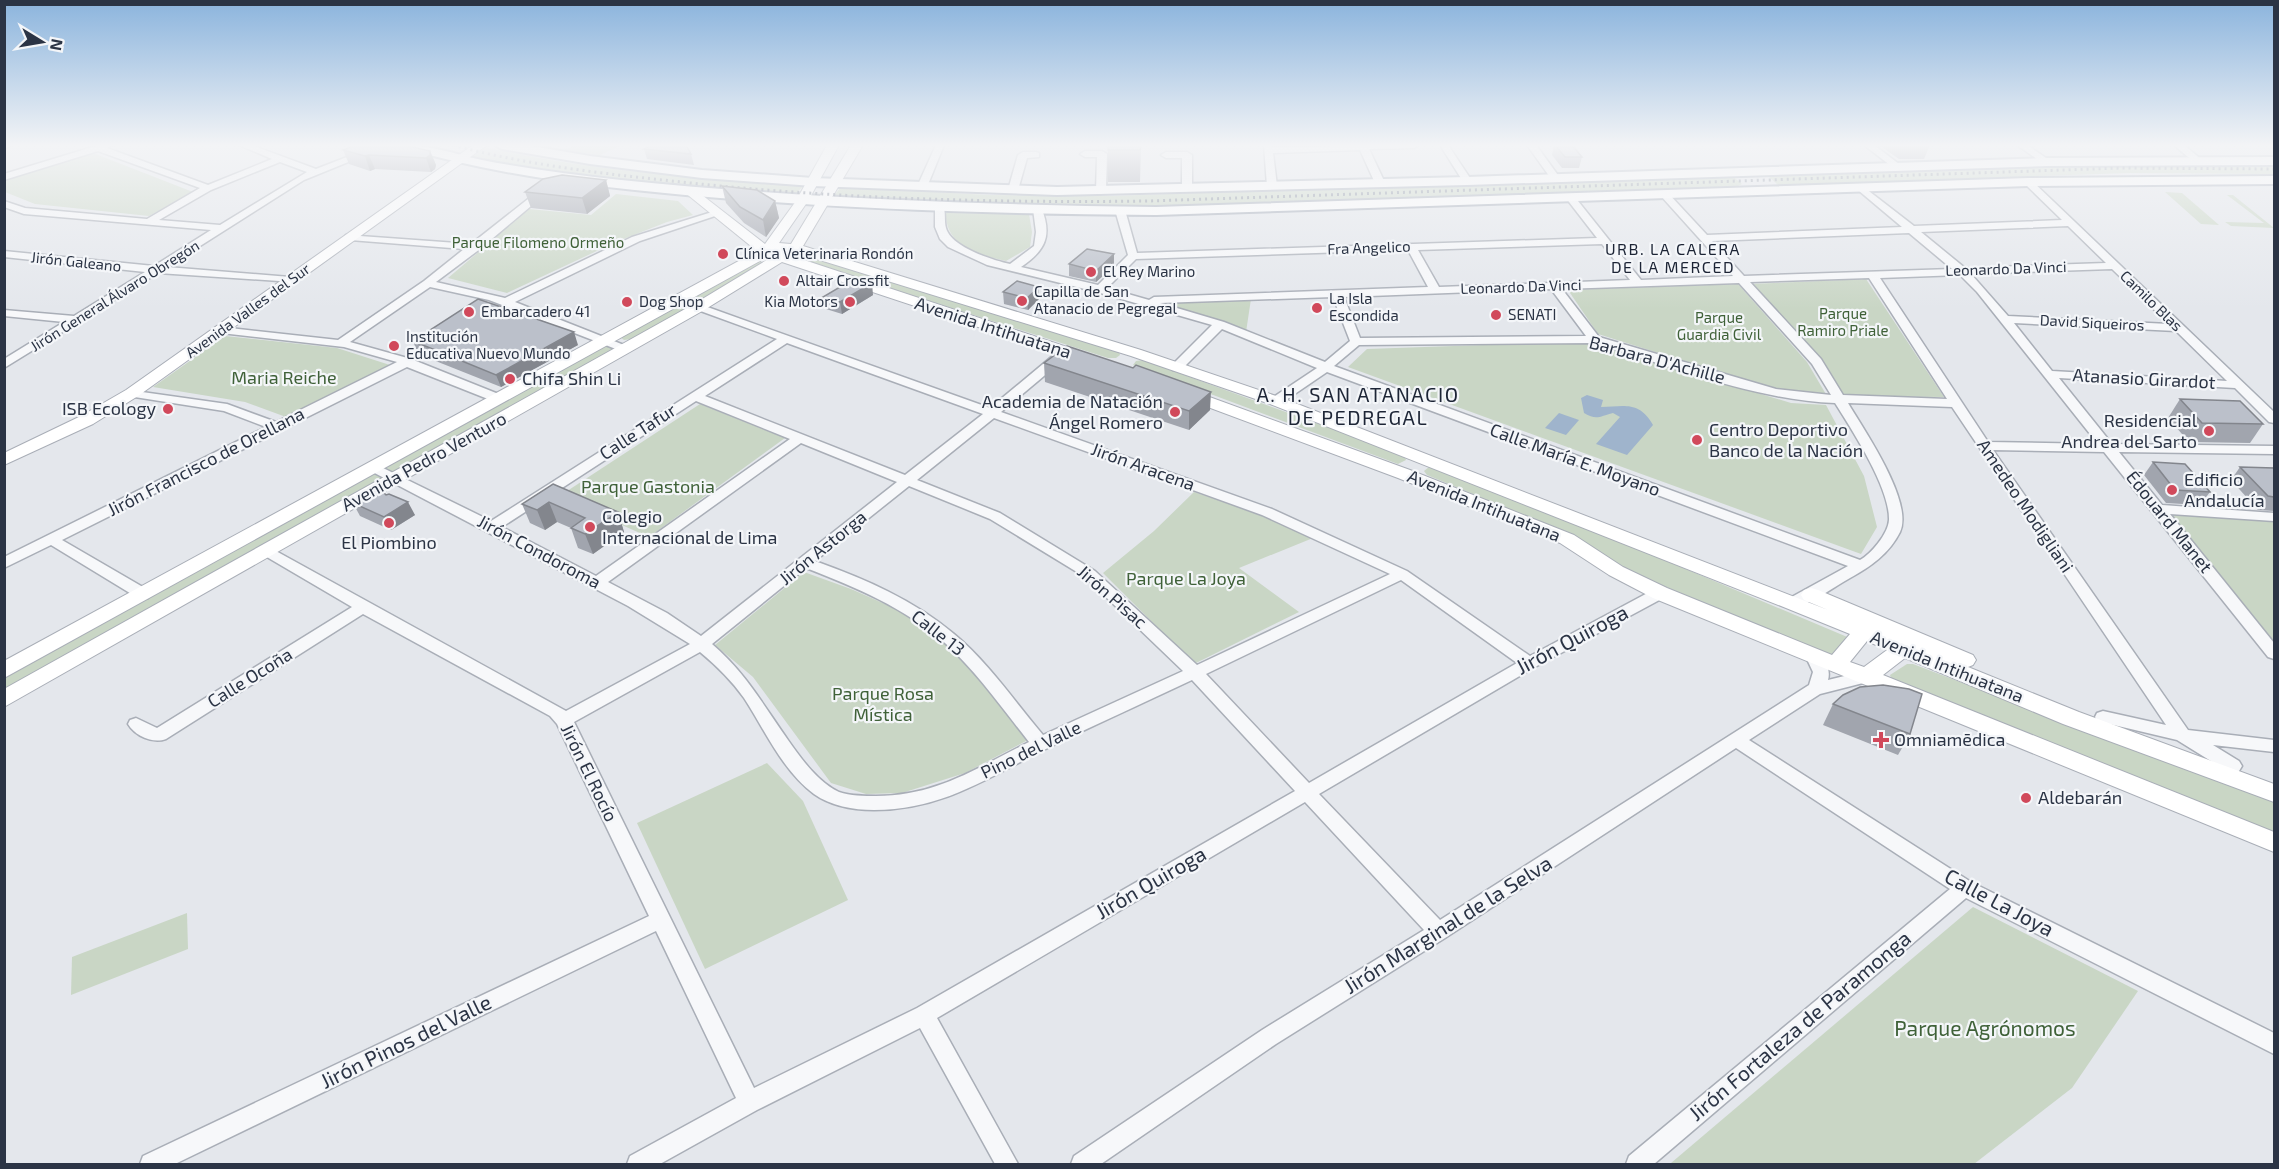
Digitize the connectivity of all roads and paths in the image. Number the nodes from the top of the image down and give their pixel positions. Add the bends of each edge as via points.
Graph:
1 (188, 200) edge
2 (269, 200) edge
3 (392, 200) edge
4 (400, 200) edge
5 (533, 200) edge
6 (699, 200) edge
7 (786, 200) edge
8 (1513, 200) edge
9 (1572, 200) edge
10 (1669, 200) edge
11 (1875, 200) edge
12 (2046, 200) edge
13 (802, 201) junction
14 (824, 202) junction
15 (4, 204) edge
16 (940, 207) junction
17 (1038, 209) junction
18 (1120, 210) junction
19 (24, 211) junction
20 (716, 214) junction
21 (4, 219) edge
22 (148, 222) junction
23 (2071, 223) junction
24 (222, 228) junction
25 (1912, 229) junction
26 (350, 237) junction
27 (1704, 238) junction
28 (1606, 240) junction
29 (1411, 246) junction
30 (476, 247) junction
31 (778, 251) junction
32 (4, 254) edge
33 (1133, 256) junction
34 (2115, 266) junction
35 (157, 269) junction
36 (1010, 269) junction
37 (1962, 271) junction
38 (1872, 274) junction
39 (271, 279) junction
40 (1742, 279) junction
41 (290, 280) junction
42 (428, 283) junction
43 (1638, 283) junction
44 (1554, 286) junction
45 (1100, 289) junction
46 (1436, 290) junction
47 (1337, 294) junction
48 (1142, 301) junction
49 (506, 302) junction
50 (699, 307) junction
51 (4, 313) edge
52 (2005, 319) junction
53 (76, 320) junction
54 (1220, 324) junction
55 (2180, 328) junction
56 (221, 330) junction
57 (785, 339) junction
58 (1595, 339) junction
59 (603, 340) junction
60 (1356, 342) junction
61 (341, 343) junction
62 (625, 349) junction
63 (1065, 351) junction
64 (1136, 353) junction
65 (407, 362) junction
66 (4, 365) edge
67 (1177, 367) junction
68 (1326, 367) junction
69 (2049, 374) junction
70 (2239, 385) junction
71 (1172, 388) edge
72 (132, 393) junction
73 (694, 396) junction
74 (497, 399) junction
75 (1839, 399) junction
76 (1276, 401) junction
77 (1955, 403) junction
78 (993, 413) junction
79 (2274, 419) edge
80 (277, 427) junction
81 (800, 438) junction
82 (1984, 446) junction
83 (2108, 447) junction
84 (4, 448) edge
85 (2274, 450) edge
86 (1422, 456) junction
87 (4, 460) edge
88 (372, 468) junction
89 (1404, 474) junction
90 (394, 478) junction
91 (906, 481) junction
92 (2158, 509) junction
93 (2274, 517) edge
94 (492, 526) junction
95 (51, 539) junction
96 (265, 550) junction
97 (4, 563) edge
98 (806, 563) junction
99 (1862, 566) junction
100 (1402, 574) junction
101 (597, 583) junction
102 (1659, 593) junction
103 (143, 594) junction
104 (1802, 599) junction
105 (363, 607) junction
106 (1863, 632) junction
107 (702, 644) junction
108 (2272, 647) edge
109 (1904, 649) junction
110 (1813, 655) junction
111 (1529, 663) junction
112 (1836, 664) junction
113 (4, 671) edge
114 (1196, 674) junction
115 (1865, 677) junction
116 (1815, 688) junction
117 (4, 699) edge
118 (2159, 704) junction
119 (2103, 717) junction
120 (564, 720) junction
121 (136, 724) dead end
122 (2136, 725) junction
123 (2182, 735) junction
124 (1736, 740) junction
125 (2237, 742) junction
126 (1040, 744) junction
127 (2274, 746) edge
128 (2233, 766) junction
129 (2274, 785) edge
130 (1307, 792) junction
131 (2274, 792) edge
132 (2274, 842) edge
133 (1964, 888) junction
134 (660, 920) junction
135 (1438, 932) junction
136 (924, 1015) junction
137 (2274, 1044) edge
138 (749, 1102) junction
139 (151, 1164) edge
140 (638, 1164) edge
141 (1007, 1164) edge
142 (1082, 1164) edge
143 (1637, 1164) edge

1 - 22 street
2 - 24 street, Jirón General Álvaro Obregón
3 - 39 main road, Avenida Valles del Sur
4 - 26 main road, Avenida Valles del Sur
5 - 30 street
6 - 20 main road, Avenida Intihuatana
7 - 13 main road
8 - 18 main road
9 - 28 street
10 - 27 street
11 - 25 street, Édouard Manet
12 - 23 street, Camilo Blas
13 - 14 main road
13 - 31 main road, Avenida Pedro Venturo
14 - 16 main road
14 - 31 main road, Avenida Pedro Venturo
15 - 19 street
16 - 17 main road
16 - 36 street, Calle María E. Moyano via 940,227 952,245
17 - 18 main road
17 - 36 street via 1042,239 1037,252
18 - 33 street
19 - 21 street
19 - 22 street
20 - 31 main road, Avenida Intihuatana
20 - 49 street via 636,239
22 - 24 street
23 - 25 street
23 - 34 street, Camilo Blas
24 - 35 street, Jirón General Álvaro Obregón
25 - 27 street
25 - 37 street, Édouard Manet
26 - 30 street
26 - 41 main road, Avenida Valles del Sur
27 - 40 street
28 - 29 street, Fra Angelico
28 - 43 street
29 - 33 street, Fra Angelico
29 - 46 street
30 - 42 street
31 - 50 main road, Avenida Pedro Venturo
31 - 59 main road, Avenida Pedro Venturo
31 - 63 main road, Avenida Intihuatana
31 - 64 main road, Avenida Intihuatana
32 - 35 street, Jirón Galeano
33 - 45 street
34 - 37 street, Leonardo Da Vinci
34 - 55 street, Camilo Blas
35 - 39 street, Jirón Galeano
35 - 53 street, Jirón General Álvaro Obregón
36 - 45 street, Calle María E. Moyano
37 - 38 street, Leonardo Da Vinci
37 - 52 street, Édouard Manet
38 - 40 street, Leonardo Da Vinci
38 - 77 street, Amedeo Modigliani
39 - 41 street, Jirón Galeano
39 - 84 main road, Avenida Valles del Sur via 106,395 53,426
40 - 43 street, Leonardo Da Vinci
40 - 75 street via 1817,362
41 - 56 main road, Avenida Valles del Sur
42 - 49 street
42 - 61 street
43 - 44 street, Leonardo Da Vinci
44 - 46 street, Leonardo Da Vinci
44 - 58 street
45 - 48 street, Calle María E. Moyano
46 - 47 street, Leonardo Da Vinci
47 - 48 street, Leonardo Da Vinci
47 - 60 street
48 - 54 street, Calle María E. Moyano
49 - 59 street
50 - 57 street, Jirón Aracena
50 - 62 main road, Avenida Pedro Venturo
51 - 53 street
52 - 55 street, David Siqueiros
52 - 69 street, Édouard Manet
53 - 66 street, Jirón General Álvaro Obregón
54 - 67 street
54 - 68 street, Calle María E. Moyano
55 - 70 street, Camilo Blas
56 - 61 street
56 - 72 main road, Avenida Valles del Sur
57 - 73 street, Calle Tafur
57 - 78 street, Jirón Aracena
58 - 60 street, Barbara D'Achille
58 - 75 street, Barbara D'Achille via 1775,393
59 - 62 street
59 - 74 main road, Avenida Pedro Venturo
60 - 68 street
61 - 65 street
62 - 90 main road, Avenida Pedro Venturo
63 - 64 main road, Avenida Intihuatana via 1113,367
63 - 78 street, Jirón Astorga
64 - 67 main road, Avenida Intihuatana
65 - 74 street
65 - 80 street, Jirón Francisco de Orellana
67 - 76 main road, Avenida Intihuatana
68 - 76 street
68 - 99 street, Calle María E. Moyano
69 - 70 street, Atanasio Girardot
69 - 83 street, Édouard Manet
70 - 79 street, Camilo Blas
71 - 89 main road, Avenida Intihuatana
72 - 80 street via 226,408
72 - 87 main road, Avenida Valles del Sur via 87,420
73 - 81 street, Jirón Pisac
73 - 94 street, Calle Tafur
74 - 88 main road, Avenida Pedro Venturo
75 - 77 street, Barbara D'Achille
75 - 99 street via 1866,443 1895,509 1893,532
76 - 86 main road, Avenida Intihuatana
77 - 82 street, Amedeo Modigliani
78 - 91 street, Jirón Astorga
78 - 100 street, Jirón Aracena via 1267,512
80 - 95 street, Jirón Francisco de Orellana
81 - 91 street, Jirón Pisac
81 - 101 street
82 - 83 street
82 - 118 street, Amedeo Modigliani
83 - 85 street
83 - 92 street, Édouard Manet
86 - 89 main road
86 - 104 main road, Avenida Intihuatana
88 - 90 street, Jirón Condoroma
88 - 103 main road, Avenida Pedro Venturo
89 - 102 main road, Avenida Intihuatana via 1567,539
90 - 94 street, Jirón Condoroma
90 - 96 main road, Avenida Pedro Venturo
91 - 98 street, Jirón Astorga
91 - 114 street, Jirón Pisac via 995,516 1090,573
92 - 93 street
92 - 108 street, Édouard Manet
94 - 101 street, Jirón Condoroma
95 - 97 street, Jirón Francisco de Orellana
95 - 103 street
96 - 105 street, Jirón El Rocío
96 - 117 main road, Avenida Pedro Venturo
98 - 107 street, Jirón Astorga
98 - 126 street, Calle 13 via 857,581 926,619 968,655
99 - 104 street
100 - 111 street, Jirón Aracena
100 - 114 street, Pino del Valle
101 - 107 street, Jirón Condoroma via 666,619
102 - 110 main road, Avenida Intihuatana
102 - 111 street, Jirón Quiroga
103 - 113 main road, Avenida Pedro Venturo
104 - 106 main road, Avenida Intihuatana via 1822,615
104 - 119 main road
105 - 120 street, Jirón El Rocío via 556,712
105 - 121 street, Calle Ocoña via 160,735
106 - 109 main road, Avenida Intihuatana
106 - 112 main road
107 - 120 street, Jirón Astorga
107 - 126 street, Pino del Valle via 739,680 815,785 834,797 896,803 930,796 968,782
109 - 115 main road
109 - 131 main road, Avenida Intihuatana via 2082,722
110 - 112 main road, Avenida Intihuatana
110 - 116 street via 1823,675
111 - 130 street, Jirón Quiroga
112 - 115 main road, Avenida Intihuatana
114 - 126 street, Pino del Valle
114 - 130 street, Jirón Pisac
115 - 116 street, Jirón Marginal de la Selva
115 - 132 main road, Avenida Intihuatana
116 - 124 street, Jirón Marginal de la Selva
118 - 122 street via 2155,713
118 - 123 street, Amedeo Modigliani
119 - 122 street
119 - 128 main road
120 - 134 street, Jirón El Rocío
122 - 123 street
123 - 125 street
123 - 128 street
124 - 133 street, Calle La Joya
124 - 135 street, Jirón Marginal de la Selva
125 - 127 street
125 - 128 street via 2222,747 2223,756
128 - 129 main road
130 - 135 street, Jirón Pisac
130 - 136 street, Jirón Quiroga
133 - 137 street, Calle La Joya
133 - 143 street, Jirón Fortaleza de Paramonga
134 - 138 street, Jirón El Rocío
134 - 139 street, Jirón Pinos del Valle
135 - 142 street, Jirón Marginal de la Selva via 1269,1037
136 - 138 street, Jirón Quiroga
136 - 141 street
138 - 140 street, Jirón Quiroga

